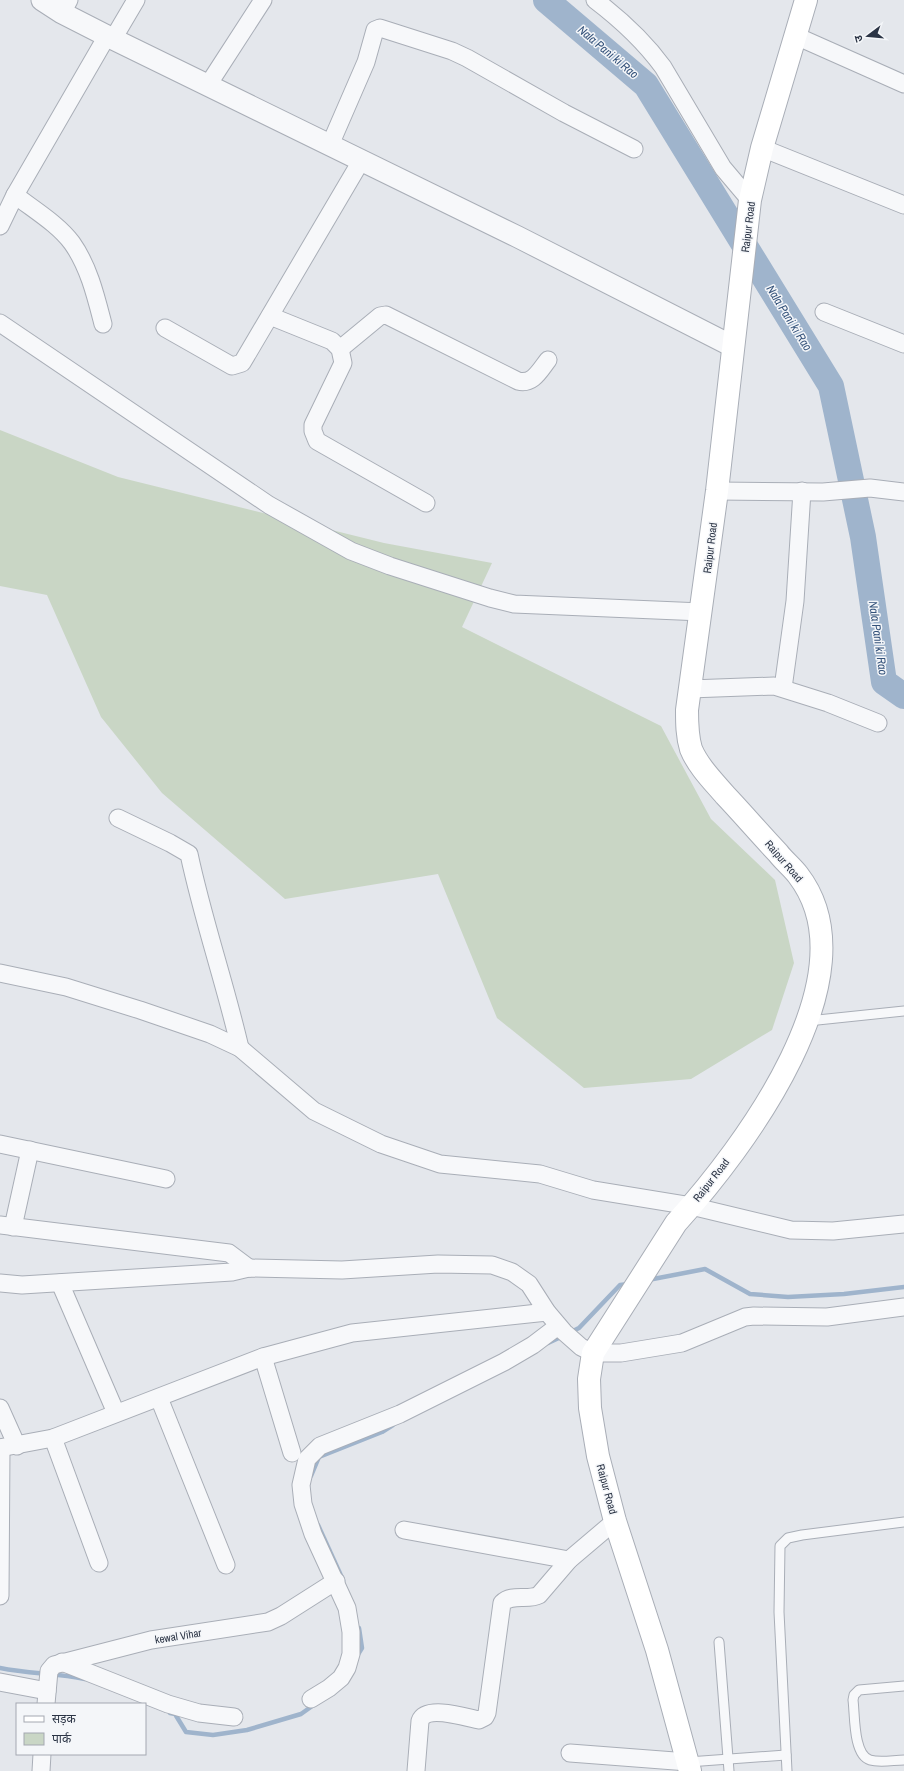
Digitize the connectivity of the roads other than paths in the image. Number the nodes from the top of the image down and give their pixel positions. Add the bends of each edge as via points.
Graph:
1 (42, 0) edge
2 (136, 0) edge
3 (263, 0) edge
4 (595, 0) edge
5 (806, 0) edge
6 (66, 6) edge
7 (796, 36) junction
8 (110, 38) junction
9 (904, 84) edge
10 (208, 85) junction
11 (330, 145) junction
12 (762, 148) junction
13 (634, 149) dead end
14 (361, 161) junction
15 (15, 195) junction
16 (904, 205) edge
17 (750, 206) junction
18 (0, 226) edge
19 (824, 312) dead end
20 (270, 316) junction
21 (0, 324) edge
22 (103, 324) dead end
23 (165, 328) dead end
24 (904, 344) edge
25 (732, 346) junction
26 (340, 349) junction
27 (548, 360) dead end
28 (902, 488) edge
29 (717, 490) junction
30 (802, 491) junction
31 (426, 503) dead end
32 (702, 612) junction
33 (783, 688) junction
34 (690, 689) junction
35 (878, 723) dead end
36 (118, 818) dead end
37 (0, 973) edge
38 (904, 1011) edge
39 (808, 1021) junction
40 (240, 1048) junction
41 (0, 1144) edge
42 (30, 1150) junction
43 (166, 1179) dead end
44 (691, 1206) junction
45 (904, 1224) edge
46 (6, 1226) edge
47 (249, 1268) junction
48 (0, 1283) edge
49 (60, 1283) junction
50 (904, 1307) edge
51 (547, 1312) junction
52 (564, 1332) junction
53 (593, 1353) junction
54 (263, 1357) junction
55 (159, 1398) junction
56 (0, 1408) edge
57 (116, 1413) junction
58 (53, 1438) junction
59 (6, 1447) edge
60 (292, 1453) dead end
61 (615, 1521) junction
62 (904, 1522) edge
63 (404, 1530) dead end
64 (569, 1560) junction
65 (100, 1563) dead end
66 (226, 1565) dead end
67 (336, 1581) junction
68 (0, 1596) edge
69 (719, 1642) dead end
70 (50, 1681) edge
71 (0, 1682) edge
72 (904, 1686) edge
73 (311, 1699) dead end
74 (234, 1717) dead end
75 (570, 1753) dead end
76 (42, 1755) edge
77 (786, 1755) junction
78 (728, 1760) junction
79 (904, 1760) edge
80 (689, 1767) edge
81 (41, 1771) edge
82 (416, 1771) edge
83 (729, 1771) edge
84 (787, 1771) edge

1 - 6 street
2 - 8 street
3 - 10 street
4 - 17 street via 609,10 663,67 723,168
5 - 7 main road, Raipur Road
6 - 8 street
7 - 9 street
7 - 12 main road, Raipur Road
8 - 10 street
8 - 15 street
10 - 11 street
11 - 13 street via 366,62 375,30 380,28 467,58
11 - 14 street
12 - 16 street
12 - 17 main road, Raipur Road
14 - 20 street
14 - 25 street
15 - 18 street
15 - 22 street via 72,244 88,273
17 - 25 main road, Raipur Road
19 - 24 street
20 - 23 street via 242,363 235,366
20 - 26 street via 332,341
21 - 32 street via 270,505 351,551 390,566 514,604
25 - 29 main road, Raipur Road
26 - 27 street via 380,316 386,315 518,381 526,382 533,379
26 - 31 street via 342,363 313,425 314,436 317,441
28 - 30 street
29 - 30 street
29 - 32 main road, Raipur Road
30 - 33 street via 795,601
32 - 34 main road, Raipur Road
33 - 34 street via 767,686
33 - 35 street
34 - 39 main road, Raipur Road via 687,733 698,761 798,875 812,898 820,922 822,945 819,981
36 - 40 street via 189,854 199,901
37 - 40 street via 66,987 147,1012 210,1034
38 - 39 lane
39 - 44 main road, Raipur Road via 789,1062 750,1130
40 - 44 street via 314,1111 381,1144 440,1164 540,1174 593,1190
41 - 42 street
42 - 43 street
42 - 46 street
44 - 45 street via 791,1230 833,1231
44 - 53 main road, Raipur Road via 676,1223
46 - 47 street via 229,1253
47 - 49 street via 232,1272
47 - 51 street via 342,1270 438,1264 492,1265 512,1272 529,1284
48 - 49 street
49 - 57 street
50 - 53 street via 827,1317 745,1317 682,1343 622,1353
51 - 52 street
51 - 54 street via 352,1333
52 - 53 street
52 - 67 street via 533,1345 400,1414 313,1451 303,1472 302,1504 313,1534
53 - 61 main road, Raipur Road via 589,1380 590,1408 598,1456
54 - 55 street
54 - 60 street
55 - 57 street
55 - 66 street
56 - 59 street
57 - 58 street
58 - 59 street
58 - 65 street
59 - 68 street
61 - 64 street
61 - 80 main road, Raipur Road via 657,1650
62 - 77 lane via 802,1535 788,1538 780,1546
63 - 64 street
64 - 82 street via 539,1595 534,1598 509,1598 502,1603 488,1713 479,1720 431,1712 423,1715 420,1721
67 - 70 street, kewal Vihar via 268,1622 151,1640
67 - 73 street via 350,1619 351,1654 341,1678
69 - 78 lane
70 - 71 street
70 - 74 street via 168,1704 199,1713
72 - 79 lane via 859,1690 853,1700 857,1743 863,1756 874,1761
75 - 80 street
76 - 81 street
77 - 78 lane
77 - 84 lane
78 - 80 lane
78 - 83 lane

